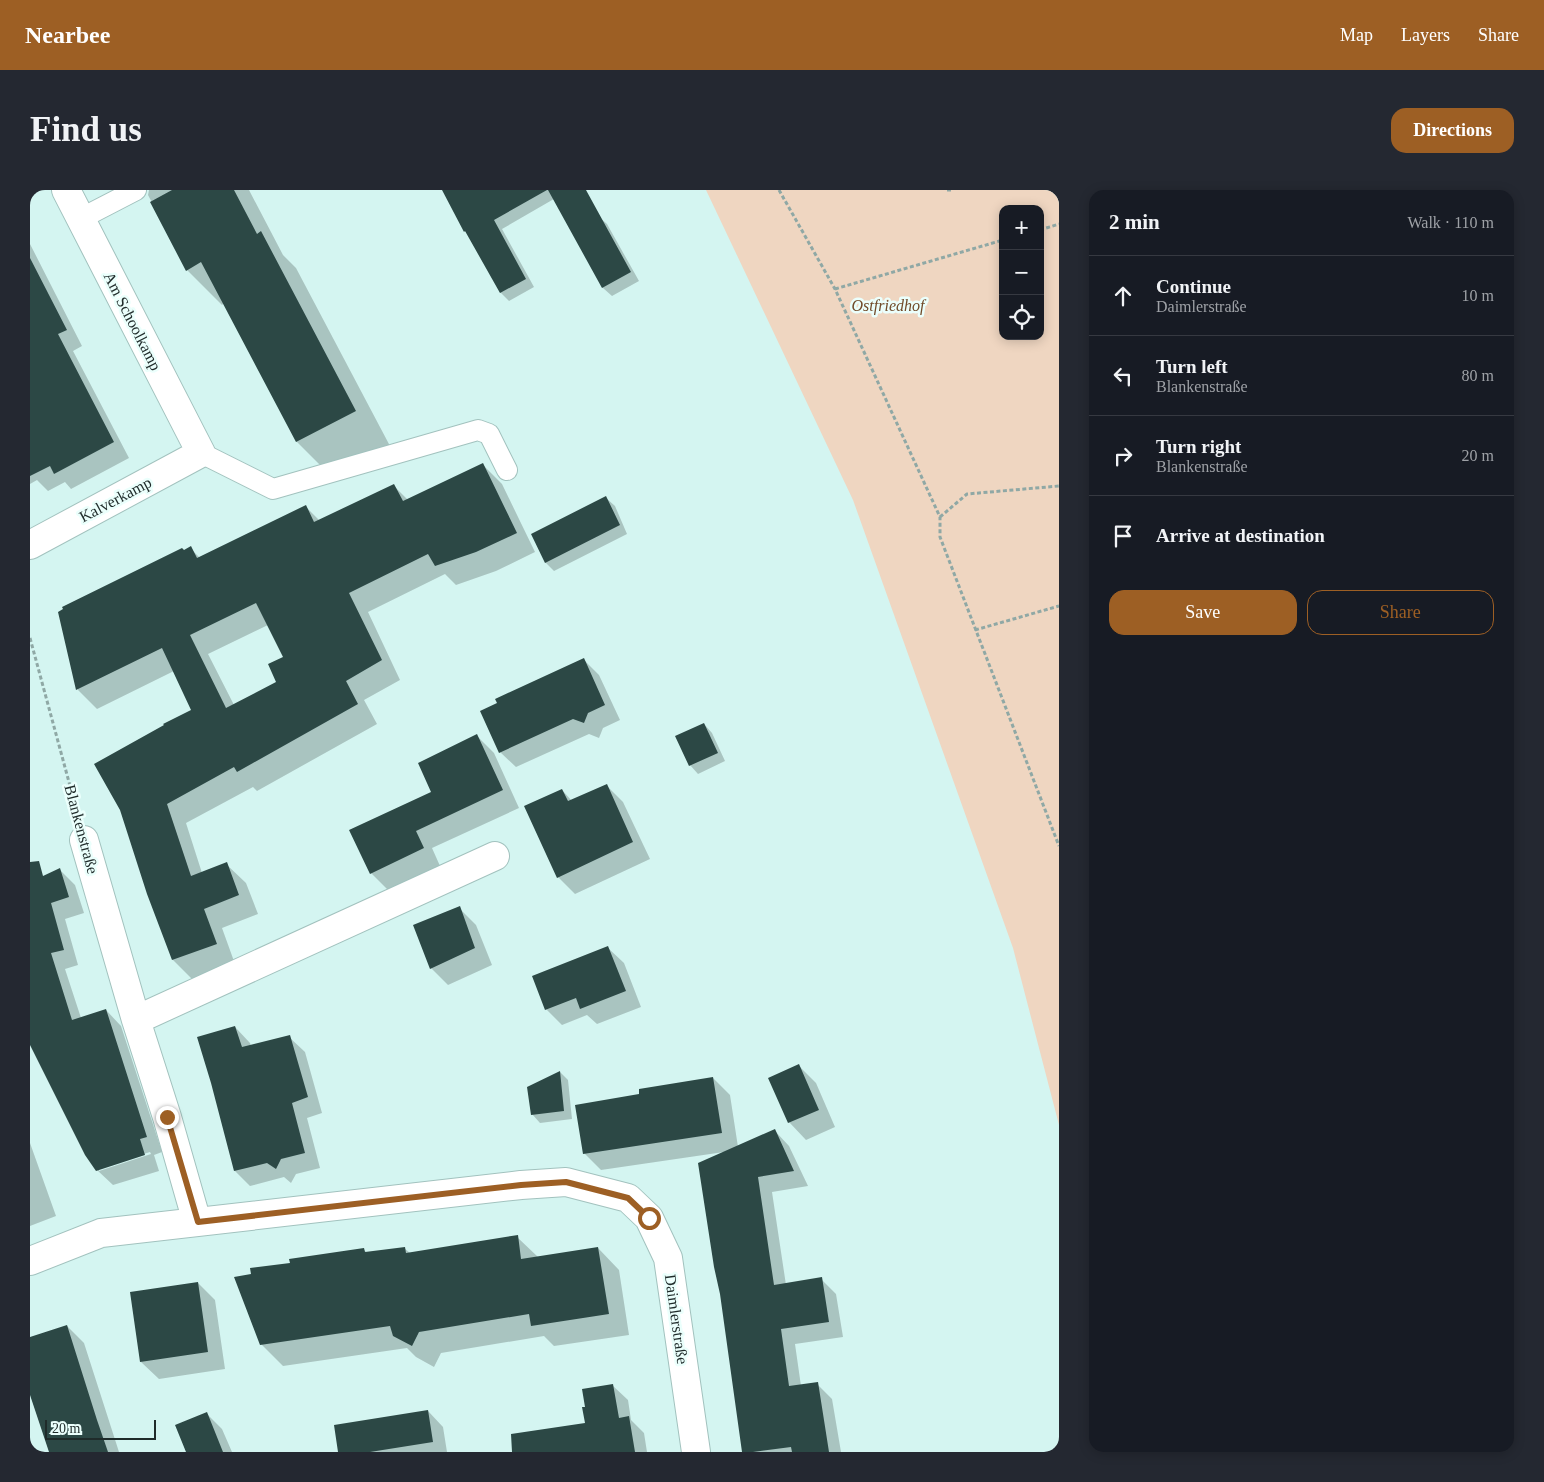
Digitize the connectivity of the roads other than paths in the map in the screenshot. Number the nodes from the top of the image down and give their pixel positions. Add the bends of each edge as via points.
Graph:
1 (66, 190) edge
2 (136, 190) edge
3 (80, 219) junction
4 (201, 453) junction
5 (507, 470) dead end
6 (30, 545) edge
7 (84, 840) road end
8 (496, 856) dead end
9 (136, 1020) junction
10 (198, 1222) junction
11 (30, 1261) edge
12 (696, 1452) edge

1 - 3 street, Am Schoolkamp
2 - 3 lane
3 - 4 street, Am Schoolkamp
4 - 5 lane via 272,489 478,430 489,434
4 - 6 street, Kalverkamp
7 - 9 street, Blankenstraße
8 - 9 street
9 - 10 street, Blankenstraße
10 - 11 street via 101,1233
10 - 12 street, Daimlerstraße via 566,1182 628,1198 649,1218 668,1258

